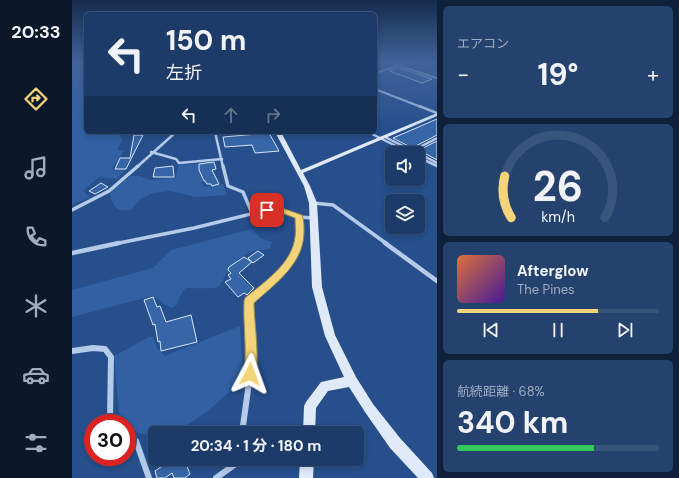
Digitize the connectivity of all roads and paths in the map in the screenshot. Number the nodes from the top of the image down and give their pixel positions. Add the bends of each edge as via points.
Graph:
1 (377, 90) edge
2 (437, 114) edge
3 (174, 134) edge
4 (216, 134) edge
5 (279, 134) edge
6 (373, 134) edge
7 (383, 138) junction
8 (437, 138) edge
9 (399, 146) edge
10 (422, 146) edge
11 (151, 152) junction
12 (425, 157) edge
13 (222, 159) junction
14 (425, 160) edge
15 (437, 163) edge
16 (437, 166) edge
17 (299, 173) junction
18 (313, 203) junction
19 (72, 210) edge
20 (252, 213) junction
21 (299, 217) junction
22 (314, 218) junction
23 (72, 253) edge
24 (437, 281) edge
25 (72, 351) edge
26 (352, 381) junction
27 (110, 414) edge
28 (243, 426) edge
29 (309, 426) edge
30 (136, 441) edge
31 (231, 466) edge
32 (307, 466) edge
33 (149, 478) edge
34 (216, 478) edge
35 (306, 478) edge
36 (427, 478) edge

1 - 2 street
2 - 7 street
3 - 11 street
4 - 13 street
5 - 17 street
6 - 7 street
7 - 9 street
7 - 17 street
8 - 10 street
11 - 13 street via 176,159 179,164
11 - 19 street via 109,191
12 - 15 street
13 - 20 street via 228,186 243,192
14 - 16 street
17 - 18 street
18 - 22 street
18 - 24 street via 333,205
20 - 21 street via 279,209
20 - 23 street via 194,228
21 - 22 street
21 - 28 street via 300,238 293,257 284,270 249,301 252,361
22 - 26 street via 317,287 330,336
25 - 27 street via 105,349 111,357
26 - 29 street via 325,386 310,406
26 - 36 street via 396,443
30 - 33 street
31 - 34 street
32 - 35 street

